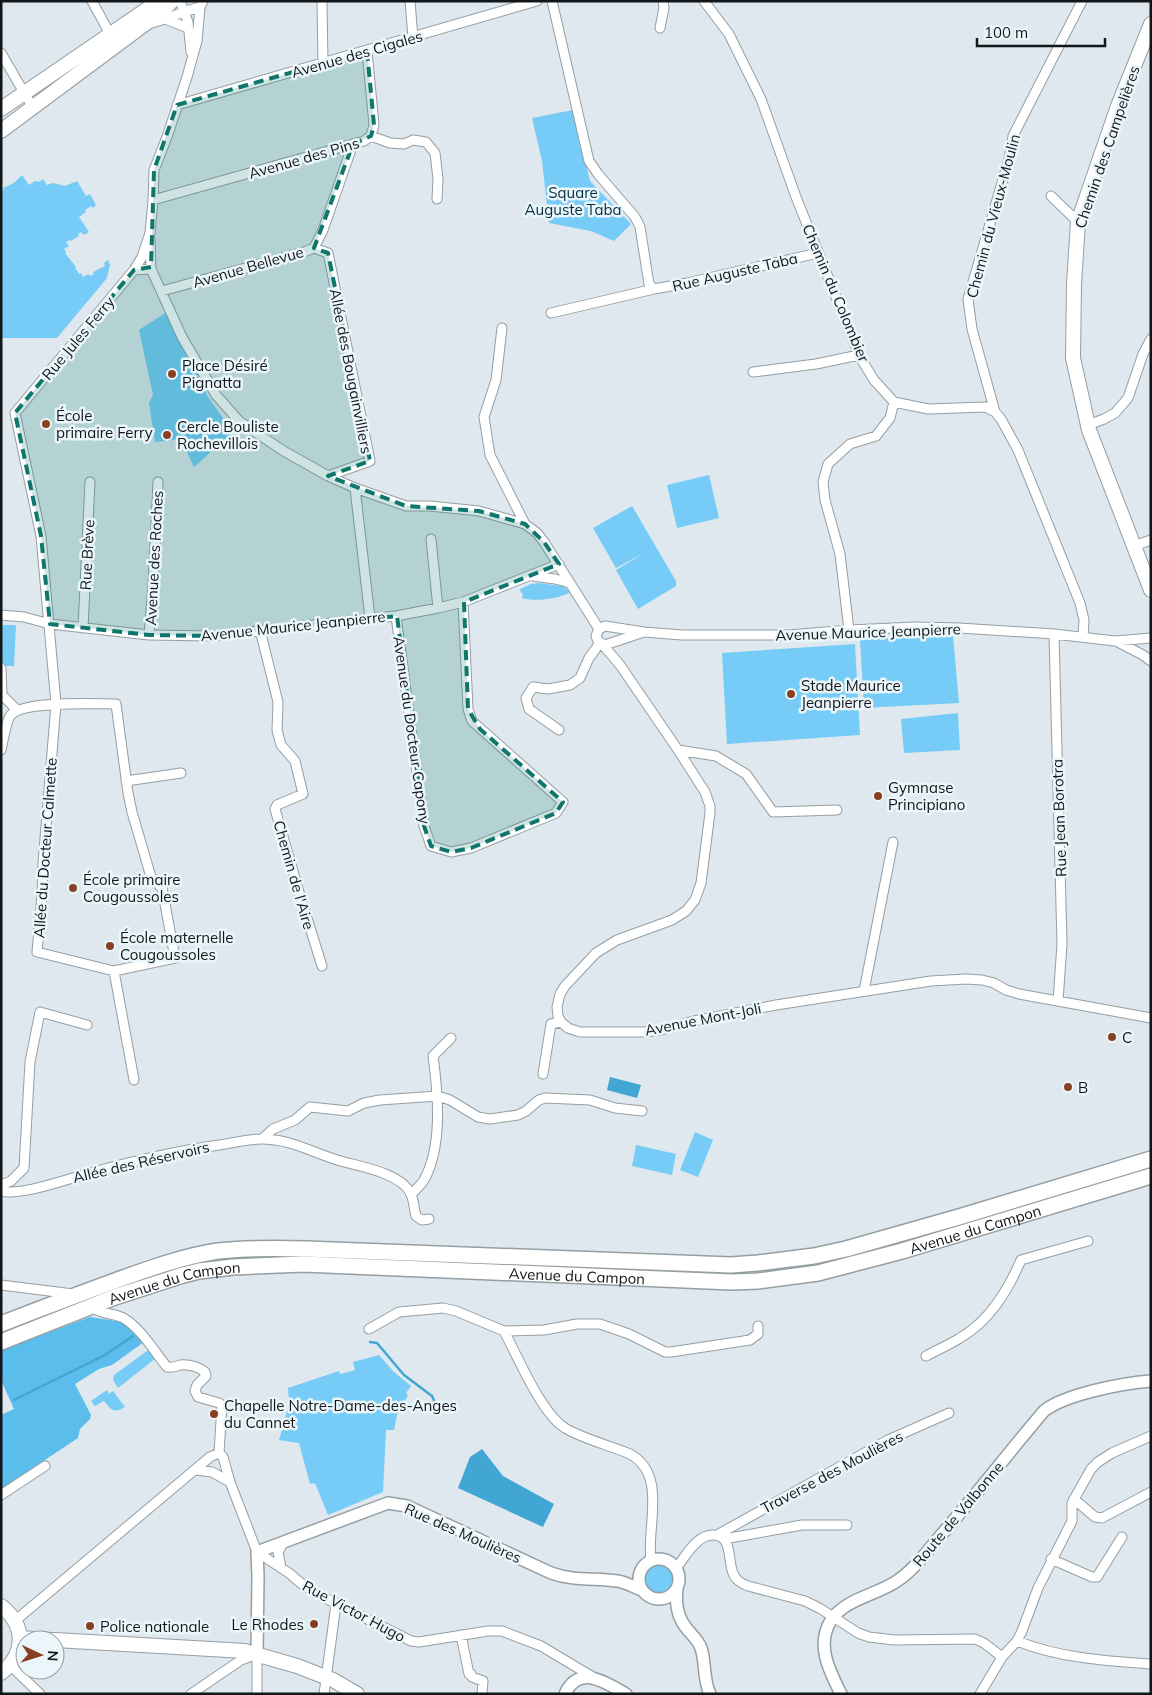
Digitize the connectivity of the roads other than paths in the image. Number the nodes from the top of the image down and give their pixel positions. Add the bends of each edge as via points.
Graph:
1 (92, 1) edge
2 (159, 1) edge
3 (172, 1) edge
4 (180, 1) edge
5 (322, 1) edge
6 (410, 1) edge
7 (537, 1) edge
8 (552, 1) edge
9 (662, 1) edge
10 (704, 1) edge
11 (1082, 1) edge
12 (201, 3) edge
13 (144, 5) edge
14 (184, 11) junction
15 (165, 19) junction
16 (145, 24) junction
17 (1151, 24) edge
18 (188, 28) junction
19 (660, 28) dead end
20 (110, 34) junction
21 (413, 38) junction
22 (368, 51) junction
23 (1, 52) edge
24 (192, 55) junction
25 (323, 64) junction
26 (24, 94) junction
27 (176, 105) junction
28 (5, 107) edge
29 (33, 108) junction
30 (19, 118) junction
31 (1, 131) edge
32 (371, 136) junction
33 (353, 144) junction
34 (1051, 196) dead end
35 (437, 199) dead end
36 (153, 200) junction
37 (1078, 222) junction
38 (150, 233) junction
39 (314, 248) junction
40 (818, 253) junction
41 (151, 269) junction
42 (134, 270) junction
43 (654, 289) junction
44 (162, 292) junction
45 (551, 313) dead end
46 (502, 328) dead end
47 (1151, 339) edge
48 (859, 355) junction
49 (753, 372) dead end
50 (894, 402) junction
51 (995, 412) junction
52 (1088, 425) junction
53 (328, 476) junction
54 (90, 482) dead end
55 (158, 482) dead end
56 (355, 488) junction
57 (525, 524) junction
58 (431, 539) dead end
59 (1151, 540) edge
60 (1134, 546) junction
61 (559, 564) junction
62 (530, 576) junction
63 (570, 583) junction
64 (1151, 590) edge
65 (463, 602) junction
66 (438, 608) junction
67 (1, 615) edge
68 (396, 616) junction
69 (370, 618) junction
70 (50, 624) junction
71 (83, 628) junction
72 (599, 628) junction
73 (611, 628) junction
74 (260, 630) junction
75 (850, 630) junction
76 (644, 632) junction
77 (1054, 634) junction
78 (149, 635) junction
79 (1083, 637) junction
80 (1151, 638) edge
81 (1115, 641) junction
82 (612, 642) junction
83 (601, 644) junction
84 (1151, 661) edge
85 (620, 665) junction
86 (1, 668) edge
87 (56, 704) junction
88 (17, 710) junction
89 (559, 730) dead end
90 (1, 750) edge
91 (678, 750) junction
92 (181, 773) dead end
93 (126, 781) junction
94 (837, 810) dead end
95 (892, 842) dead end
96 (322, 966) dead end
97 (114, 971) junction
98 (864, 992) junction
99 (1058, 1001) junction
100 (1151, 1018) edge
101 (561, 1022) junction
102 (87, 1024) dead end
103 (451, 1038) dead end
104 (543, 1074) dead end
105 (134, 1080) dead end
106 (438, 1096) junction
107 (642, 1112) dead end
108 (262, 1139) junction
109 (1151, 1159) edge
110 (1151, 1176) edge
111 (1, 1185) edge
112 (1, 1191) edge
113 (411, 1195) junction
114 (429, 1219) dead end
115 (1088, 1241) dead end
116 (1, 1285) edge
117 (40, 1290) junction
118 (77, 1294) junction
119 (48, 1306) junction
120 (92, 1307) junction
121 (1, 1324) edge
122 (758, 1326) dead end
123 (369, 1329) dead end
124 (504, 1331) junction
125 (1, 1342) edge
126 (926, 1356) dead end
127 (1151, 1381) edge
128 (949, 1413) dead end
129 (1151, 1436) edge
130 (219, 1453) junction
131 (45, 1466) dead end
132 (195, 1470) junction
133 (230, 1482) junction
134 (1151, 1492) edge
135 (1, 1494) edge
136 (1074, 1499) junction
137 (847, 1525) dead end
138 (720, 1537) junction
139 (1122, 1537) dead end
140 (283, 1543) junction
141 (257, 1552) junction
142 (1051, 1560) junction
143 (651, 1561) junction
144 (281, 1568) junction
145 (676, 1568) junction
146 (641, 1570) junction
147 (614, 1580) junction
148 (677, 1589) junction
149 (642, 1590) junction
150 (336, 1604) junction
151 (1, 1606) edge
152 (833, 1617) junction
153 (16, 1620) junction
154 (18, 1630) edge
155 (460, 1635) junction
156 (65, 1641) edge
157 (1017, 1641) junction
158 (257, 1654) junction
159 (15, 1657) edge
160 (1002, 1657) junction
161 (1151, 1664) edge
162 (6, 1669) edge
163 (326, 1678) junction
164 (595, 1679) junction
165 (40, 1694) edge
166 (191, 1694) edge
167 (257, 1694) edge
168 (324, 1694) edge
169 (357, 1694) edge
170 (482, 1694) edge
171 (565, 1694) edge
172 (625, 1694) edge
173 (710, 1694) edge
174 (841, 1694) edge
175 (980, 1694) edge

1 - 20 street
2 - 13 main road
3 - 16 main road
4 - 14 street, Rue Jules Ferry
5 - 25 street
6 - 21 street
7 - 21 street, Avenue des Cigales
8 - 43 street, Rue Auguste Taba via 589,161 635,217 640,227 649,284
9 - 19 street via 664,8
10 - 40 street, Chemin du Colombier via 729,34 761,98
11 - 51 street, Chemin du Vieux-Moulin via 1013,136 968,299 972,330
12 - 14 street
12 - 24 street, Rue Jules Ferry
13 - 20 main road
14 - 15 street
14 - 18 street, Rue Jules Ferry
15 - 16 street
15 - 18 street
16 - 29 main road
17 - 37 main road, Chemin des Campelières via 1118,106
18 - 24 street, Rue Jules Ferry
20 - 26 main road
21 - 22 street, Avenue des Cigales
22 - 25 street, Avenue des Cigales
22 - 32 street, Avenue des Pins via 374,125
23 - 26 street
24 - 27 street, Rue Jules Ferry
25 - 27 street, Avenue des Cigales
26 - 28 main road
26 - 29 street
27 - 36 street, Rue Jules Ferry via 154,170
28 - 30 main road
29 - 30 main road
30 - 31 main road
32 - 33 street, Avenue des Pins
32 - 35 street via 390,143 426,142 434,153
33 - 36 street, Avenue des Pins
33 - 39 street, Avenue Bellevue
34 - 37 street
36 - 38 street, Rue Jules Ferry
37 - 52 main road, Chemin des Campelières via 1073,358
38 - 41 street
38 - 42 street, Rue Jules Ferry
39 - 44 street, Avenue Bellevue
39 - 53 street, Allée des Bougainvilliers via 328,253 370,461
40 - 43 street, Rue Auguste Taba
40 - 48 street, Chemin du Colombier
41 - 42 street
41 - 44 street
42 - 70 street, Rue Jules Ferry via 15,414 41,536
43 - 45 street
44 - 53 street via 182,337 216,395 239,421
46 - 57 street via 496,380 484,417 490,455
47 - 52 street via 1128,398 1115,413
48 - 49 street
48 - 50 street, Chemin du Colombier via 874,380
50 - 51 street via 928,409 986,407
50 - 75 street via 890,418 876,436 850,444 828,464 823,482 824,500 840,554
51 - 79 street via 1018,450 1080,603
52 - 60 main road, Chemin des Campelières
53 - 56 street
54 - 71 street, Rue Brève
55 - 78 street, Avenue des Roches
56 - 57 street via 406,506 479,512
56 - 69 street
57 - 61 street via 537,533
58 - 66 street
59 - 60 street
60 - 64 main road, Chemin des Campelières
61 - 62 street, Avenue Maurice Jeanpierre
61 - 63 street
62 - 63 street, Avenue Maurice Jeanpierre
62 - 65 street, Avenue Maurice Jeanpierre
63 - 72 street
65 - 66 street, Avenue Maurice Jeanpierre
65 - 68 street, Avenue du Docteur Capony via 468,708 472,721 563,802 556,813 471,848 451,852 431,846 424,826
66 - 68 street, Avenue Maurice Jeanpierre
67 - 70 street, Avenue Maurice Jeanpierre
68 - 69 street, Avenue Maurice Jeanpierre
69 - 74 street, Avenue Maurice Jeanpierre
70 - 71 street, Avenue Maurice Jeanpierre
70 - 87 street
71 - 78 street, Avenue Maurice Jeanpierre
72 - 73 street
72 - 83 street via 596,636
73 - 76 street, Avenue Maurice Jeanpierre
73 - 82 street via 615,636
74 - 78 street, Avenue Maurice Jeanpierre via 212,636
74 - 96 street, Chemin de l'Aire via 278,702 277,730 281,746 295,761 303,794 276,805 275,809
75 - 76 street, Avenue Maurice Jeanpierre via 789,635
75 - 77 street, Avenue Maurice Jeanpierre via 959,628
76 - 82 street, Avenue Maurice Jeanpierre
77 - 79 street, Avenue Maurice Jeanpierre
77 - 99 street, Rue Jean Borotra via 1062,944
79 - 81 street, Avenue Maurice Jeanpierre
80 - 81 street, Avenue Maurice Jeanpierre
81 - 84 street
82 - 83 street
82 - 85 street
83 - 85 street
83 - 89 street via 589,658 580,678 570,686 533,687 526,698 529,709
85 - 91 street
86 - 88 street via 2,694
87 - 88 street
87 - 93 street via 116,704
87 - 97 street, Allée du Docteur Calmette via 37,952
88 - 90 street via 10,717
91 - 94 street via 716,756 746,774 773,812
91 - 101 street via 705,792 710,806 698,894 686,911 672,920 617,940 596,953 560,994 557,1007
92 - 93 street
93 - 97 street via 151,878 162,888 175,958
95 - 98 street
97 - 105 street
98 - 99 street, Avenue Mont-Joli via 932,981 976,980 994,983 1011,992
98 - 101 street, Avenue Mont-Joli via 776,1005 645,1032 580,1032
99 - 100 street, Avenue Mont-Joli
101 - 104 street via 551,1024
102 - 111 street via 40,1012 30,1062 24,1168 11,1181
103 - 106 street via 433,1056
106 - 107 street via 484,1119 518,1115 539,1100 552,1098 590,1100
106 - 108 street via 380,1100 348,1111 310,1107
106 - 113 street via 432,1156 423,1180
108 - 112 street, Allée des Réservoirs via 175,1152 28,1189 9,1193
108 - 113 street, Allée des Réservoirs via 292,1142 329,1158 387,1175 404,1185
109 - 118 main road, Avenue du Campon via 898,1236 784,1260 731,1265 240,1249 181,1259
110 - 120 main road, Avenue du Campon via 902,1251 786,1278 732,1282 303,1264 250,1265 183,1275
113 - 114 street, Allée des Réservoirs via 416,1216 422,1220
115 - 126 street via 1021,1260 1012,1280 987,1316 962,1337
116 - 117 street
117 - 118 street
117 - 119 street via 49,1296
118 - 119 main road, Avenue du Campon
119 - 121 main road, Avenue du Campon
120 - 125 main road, Avenue du Campon
120 - 130 street via 98,1312 126,1320 167,1367 188,1365 205,1372 206,1376 195,1392 198,1397 222,1405
122 - 124 street via 758,1334 750,1340 671,1352 600,1324
123 - 124 street via 400,1312 443,1308
124 - 143 street via 543,1404 557,1422 572,1432 637,1457 649,1475 652,1489
127 - 152 street, Route de Valbonne via 1082,1394 1050,1406 911,1569 890,1585 846,1606
128 - 138 street, Traverse des Moulières via 888,1440
129 - 136 street via 1098,1462
130 - 132 street
130 - 133 street
131 - 135 street
132 - 133 street via 212,1472
132 - 153 street
133 - 141 street
134 - 136 street via 1102,1518 1095,1517
136 - 142 street via 1072,1521
137 - 138 street via 802,1525
138 - 145 street via 708,1535 702,1538
138 - 152 street via 728,1545 734,1576 740,1582 805,1601
139 - 142 street via 1097,1577
140 - 141 street, Rue des Moulières
140 - 144 street via 278,1552
140 - 147 street, Rue des Moulières via 382,1504 397,1503 551,1573 572,1579
141 - 144 street, Rue Victor Hugo
141 - 158 street
142 - 157 street
143 - 145 street via 662,1559
143 - 146 street
144 - 150 street, Rue Victor Hugo
145 - 148 street via 679,1578
146 - 147 street, Rue des Moulières
146 - 149 street
147 - 149 street, Rue des Moulières
148 - 149 street via 668,1597 657,1599
148 - 173 street via 677,1612 700,1647
150 - 155 street, Rue Victor Hugo via 411,1641
150 - 163 street
151 - 153 main road
152 - 160 street via 863,1635 882,1639 975,1639
152 - 174 street via 826,1631 824,1648
153 - 154 main road
155 - 164 street, Rue Victor Hugo via 488,1630 506,1632 541,1646
155 - 170 street via 469,1674 483,1681
156 - 158 main road via 211,1648
157 - 160 street
157 - 161 street via 1064,1654
158 - 163 main road
158 - 166 street via 241,1660
158 - 167 street
159 - 162 main road
160 - 175 street
162 - 165 street
163 - 168 street
163 - 169 main road
164 - 171 street via 579,1678
164 - 172 street, Rue Victor Hugo

